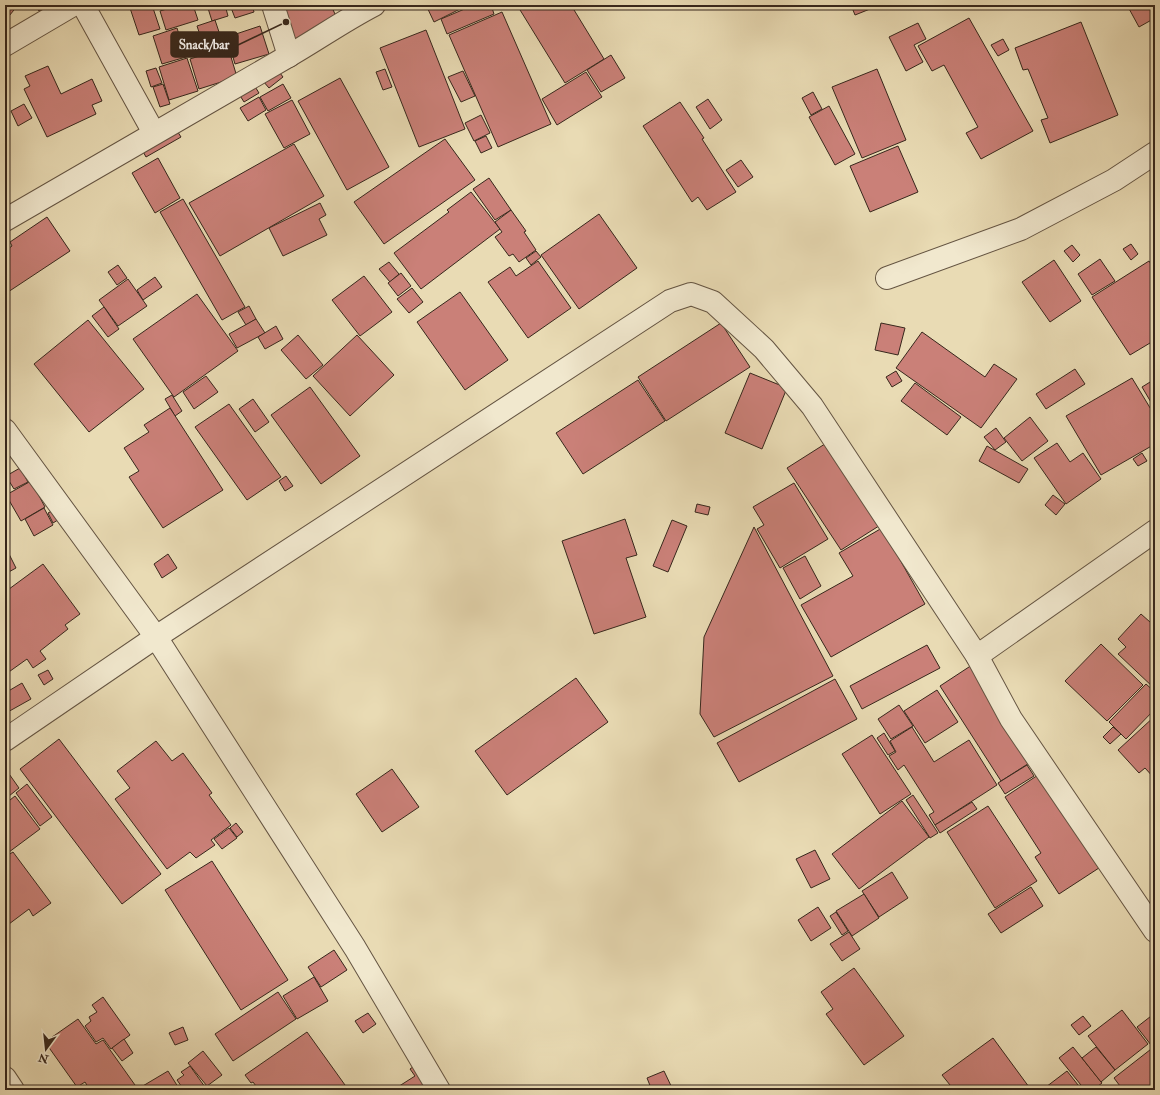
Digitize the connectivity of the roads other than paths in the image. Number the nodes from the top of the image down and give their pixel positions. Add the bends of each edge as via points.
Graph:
1 (73, 5) edge
2 (83, 5) edge
3 (272, 5) edge
4 (374, 5) edge
5 (5, 46) edge
6 (289, 56) junction
7 (154, 133) junction
8 (1155, 153) edge
9 (5, 220) edge
10 (887, 278) dead end
11 (5, 430) edge
12 (1155, 531) edge
13 (156, 637) junction
14 (977, 656) junction
15 (5, 740) edge
16 (1155, 931) edge
17 (5, 1078) edge
18 (13, 1090) edge
19 (439, 1090) edge

1 - 5 street
2 - 7 street
3 - 6 street
4 - 6 street
6 - 7 street
7 - 9 street
8 - 10 street via 1114,180 1021,229
11 - 13 street
12 - 14 street
13 - 14 street via 670,301 691,294 713,302 764,349 812,406
13 - 15 street
13 - 19 street via 355,948
14 - 16 street via 1011,719
17 - 18 street

